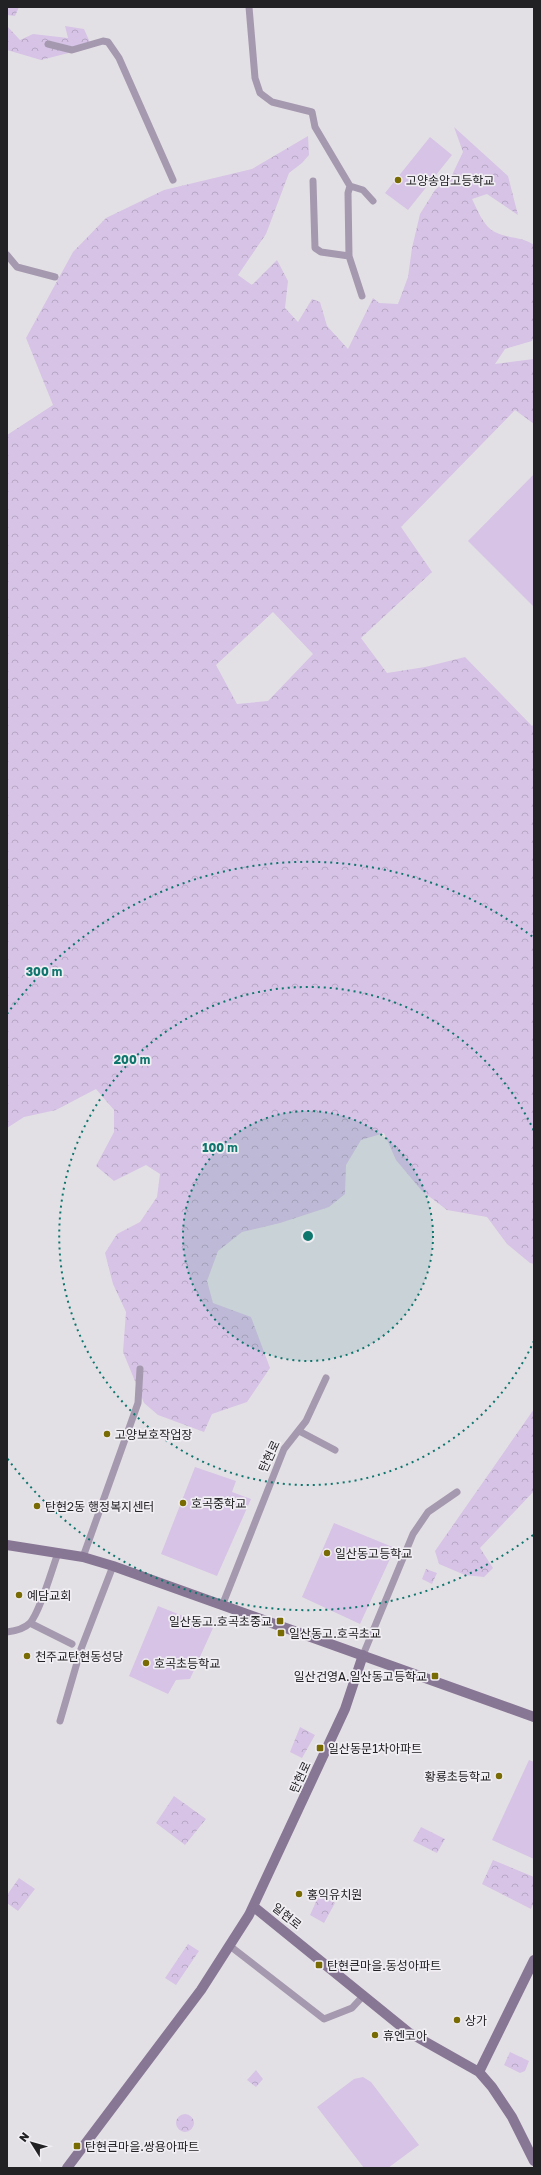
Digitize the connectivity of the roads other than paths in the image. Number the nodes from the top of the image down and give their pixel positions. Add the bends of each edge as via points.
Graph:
1 (248, 7) edge
2 (48, 44) dead end
3 (173, 180) dead end
4 (313, 181) dead end
5 (350, 186) junction
6 (373, 201) dead end
7 (7, 255) edge
8 (349, 256) junction
9 (55, 277) dead end
10 (362, 296) dead end
11 (140, 1369) dead end
12 (326, 1378) dead end
13 (299, 1431) junction
14 (334, 1450) dead end
15 (457, 1492) dead end
16 (7, 1544) edge
17 (58, 1553) junction
18 (84, 1557) junction
19 (113, 1566) junction
20 (222, 1606) junction
21 (30, 1623) junction
22 (7, 1632) edge
23 (72, 1644) dead end
24 (363, 1655) junction
25 (534, 1717) edge
26 (60, 1721) dead end
27 (254, 1907) junction
28 (230, 1946) junction
29 (534, 1960) edge
30 (529, 1981) edge
31 (364, 1995) junction
32 (479, 2072) junction
33 (534, 2161) edge
34 (67, 2168) edge

1 - 5 street via 255,78 260,93 272,102 312,112 315,127
2 - 3 street via 72,50 103,41 108,42 119,58
4 - 8 street via 315,248 321,252
5 - 6 street via 362,190
5 - 8 street
7 - 9 street via 17,268
8 - 10 street
11 - 18 street via 138,1404
12 - 13 street, 탄현로
13 - 14 street
13 - 20 street, 탄현로 via 284,1449
15 - 24 street, 탄현로 via 428,1512 413,1534
16 - 17 main road
17 - 18 main road
17 - 21 street
18 - 19 main road
19 - 20 main road
19 - 26 street via 80,1649
20 - 24 main road
21 - 22 street via 19,1630
21 - 23 street
24 - 25 main road
24 - 27 main road, 탄현로 via 345,1709
27 - 28 main road, 일현로
27 - 31 main road, 일현로
28 - 31 street via 324,2020 352,2008
28 - 34 main road, 일현로 via 201,1990
29 - 30 main road
30 - 32 main road
31 - 32 main road, 일현로 via 408,2032
32 - 33 main road, 일현로 via 512,2118

